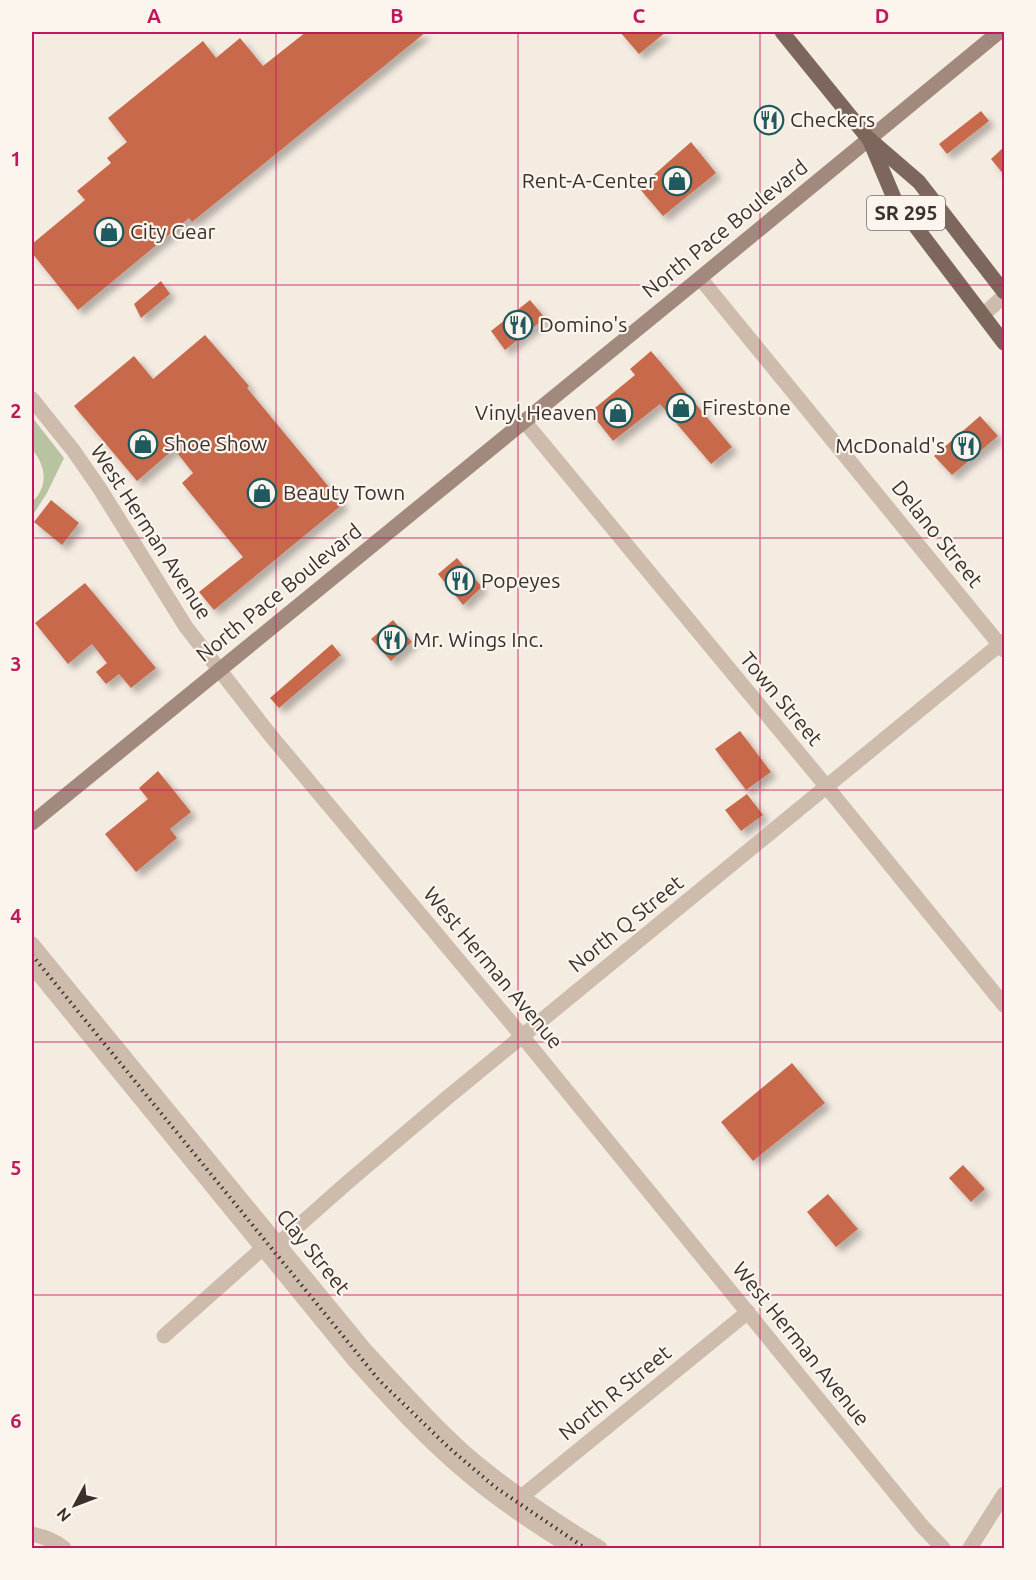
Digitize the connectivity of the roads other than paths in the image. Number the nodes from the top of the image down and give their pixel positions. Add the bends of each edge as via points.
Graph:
1 (782, 32) edge
2 (999, 32) edge
3 (868, 138) junction
4 (700, 278) junction
5 (1005, 294) edge
6 (983, 315) junction
7 (1005, 343) edge
8 (32, 399) edge
9 (524, 421) junction
10 (1003, 645) edge
11 (220, 669) junction
12 (826, 786) junction
13 (32, 823) edge
14 (32, 944) edge
15 (32, 966) edge
16 (1005, 1005) edge
17 (522, 1036) junction
18 (279, 1244) junction
19 (263, 1248) junction
20 (748, 1312) junction
21 (164, 1336) dead end
22 (1005, 1494) edge
23 (515, 1502) junction
24 (32, 1534) edge
25 (555, 1544) edge
26 (64, 1548) edge
27 (572, 1548) edge
28 (600, 1548) edge
29 (943, 1548) edge
30 (970, 1548) edge

1 - 3 main road, SR 295
2 - 3 main road, North Pace Boulevard
3 - 4 main road, North Pace Boulevard
3 - 5 main road, SR 295 via 920,182
3 - 6 main road, SR 295 via 894,198
4 - 9 main road, North Pace Boulevard
4 - 10 street, Delano Street
5 - 6 street
6 - 7 main road, SR 295
8 - 11 street, West Herman Avenue via 73,450 177,613
9 - 11 main road, North Pace Boulevard
9 - 12 street, Town Street
10 - 12 street, North Q Street
11 - 13 main road, North Pace Boulevard
11 - 17 street, West Herman Avenue via 271,736
12 - 16 street, Town Street
12 - 17 street, North Q Street
14 - 18 street, Clay Street
15 - 19 street, Clay Street
17 - 18 street, North Q Street
17 - 20 street, West Herman Avenue
18 - 23 street, Clay Street via 366,1351
19 - 21 street
19 - 23 street, Clay Street via 354,1360 426,1436 466,1473
20 - 23 street, North R Street
20 - 29 street, West Herman Avenue
22 - 30 street
23 - 25 street, Clay Street
23 - 28 street, Clay Street
24 - 26 street
25 - 27 street, Clay Street

